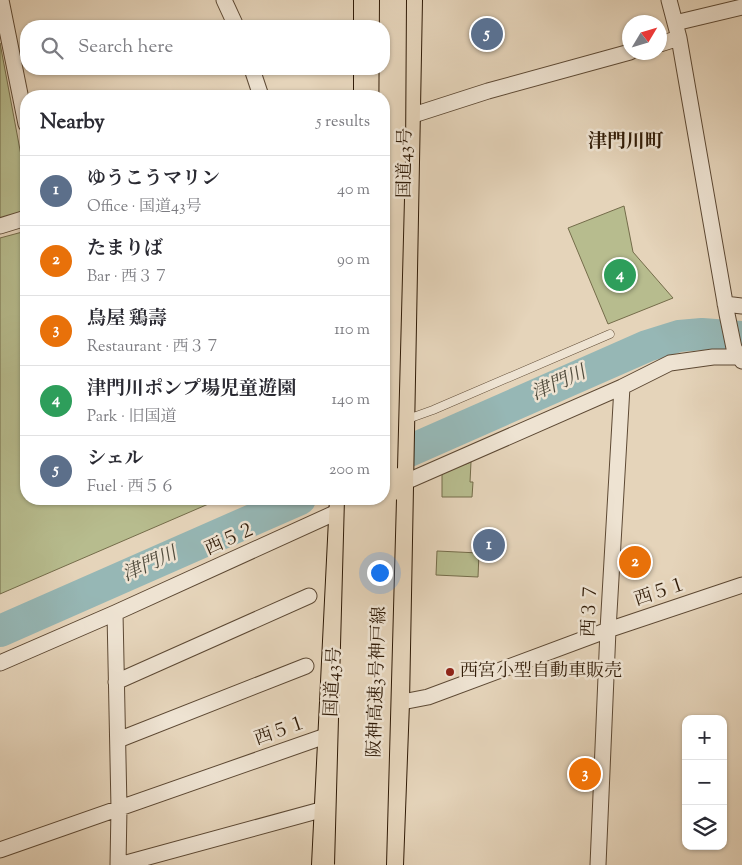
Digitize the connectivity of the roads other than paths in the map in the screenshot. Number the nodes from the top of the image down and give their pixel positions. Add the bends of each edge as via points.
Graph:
1 (1, 0) edge
2 (224, 0) edge
3 (355, 0) edge
4 (367, 0) edge
5 (393, 0) edge
6 (410, 0) edge
7 (669, 0) edge
8 (742, 7) edge
9 (233, 20) edge
10 (355, 20) edge
11 (367, 20) edge
12 (677, 31) junction
13 (667, 39) edge
14 (622, 54) edge
15 (254, 75) edge
16 (356, 75) edge
17 (367, 75) edge
18 (259, 90) edge
19 (356, 90) edge
20 (368, 90) edge
21 (20, 94) edge
22 (406, 116) junction
23 (390, 123) edge
24 (20, 220) edge
25 (0, 226) edge
26 (742, 306) edge
27 (726, 308) junction
28 (610, 334) dead end
29 (739, 356) edge
30 (622, 387) junction
31 (396, 427) edge
32 (390, 484) edge
33 (340, 505) edge
34 (346, 505) edge
35 (346, 505) edge
36 (389, 505) edge
37 (742, 585) edge
38 (309, 596) dead end
39 (115, 613) junction
40 (608, 630) junction
41 (0, 663) edge
42 (306, 666) dead end
43 (116, 682) junction
44 (396, 703) junction
45 (332, 734) junction
46 (118, 740) junction
47 (119, 808) junction
48 (328, 808) junction
49 (0, 850) edge
50 (119, 865) edge
51 (324, 865) edge
52 (348, 865) edge
53 (373, 865) edge
54 (391, 865) edge
55 (598, 865) edge

1 - 21 street
2 - 9 street
3 - 10 highway
4 - 11 highway
5 - 32 highway, 阪神高速3号神戸線, bridge
6 - 22 highway, 国道43号
7 - 12 street
8 - 12 street
12 - 13 street
12 - 27 street
14 - 22 street
15 - 18 street
16 - 19 highway
17 - 20 highway
22 - 23 street
22 - 31 highway, 国道43号
24 - 25 street
26 - 27 street
27 - 29 street
28 - 31 lane
29 - 30 street via 670,363
30 - 32 street
30 - 40 street, 西３７
31 - 32 highway, 国道43号
32 - 44 highway, 国道43号
33 - 39 street, 西５２
34 - 45 highway, 国道43号
35 - 52 highway, 阪神高速3号神戸線, bridge
36 - 53 highway, 阪神高速3号神戸線, bridge
37 - 40 street, 西５１
38 - 43 street
39 - 41 street, 西５２
39 - 43 street
40 - 44 street, 西５１ via 428,697
40 - 55 street, 西３７
42 - 46 street
43 - 46 street
44 - 45 street, 西５１
44 - 54 highway, 国道43号
45 - 47 street, 西５１
45 - 48 highway, 国道43号
46 - 47 street
47 - 49 street, 西５１
47 - 50 street
48 - 50 street
48 - 51 highway, 国道43号

